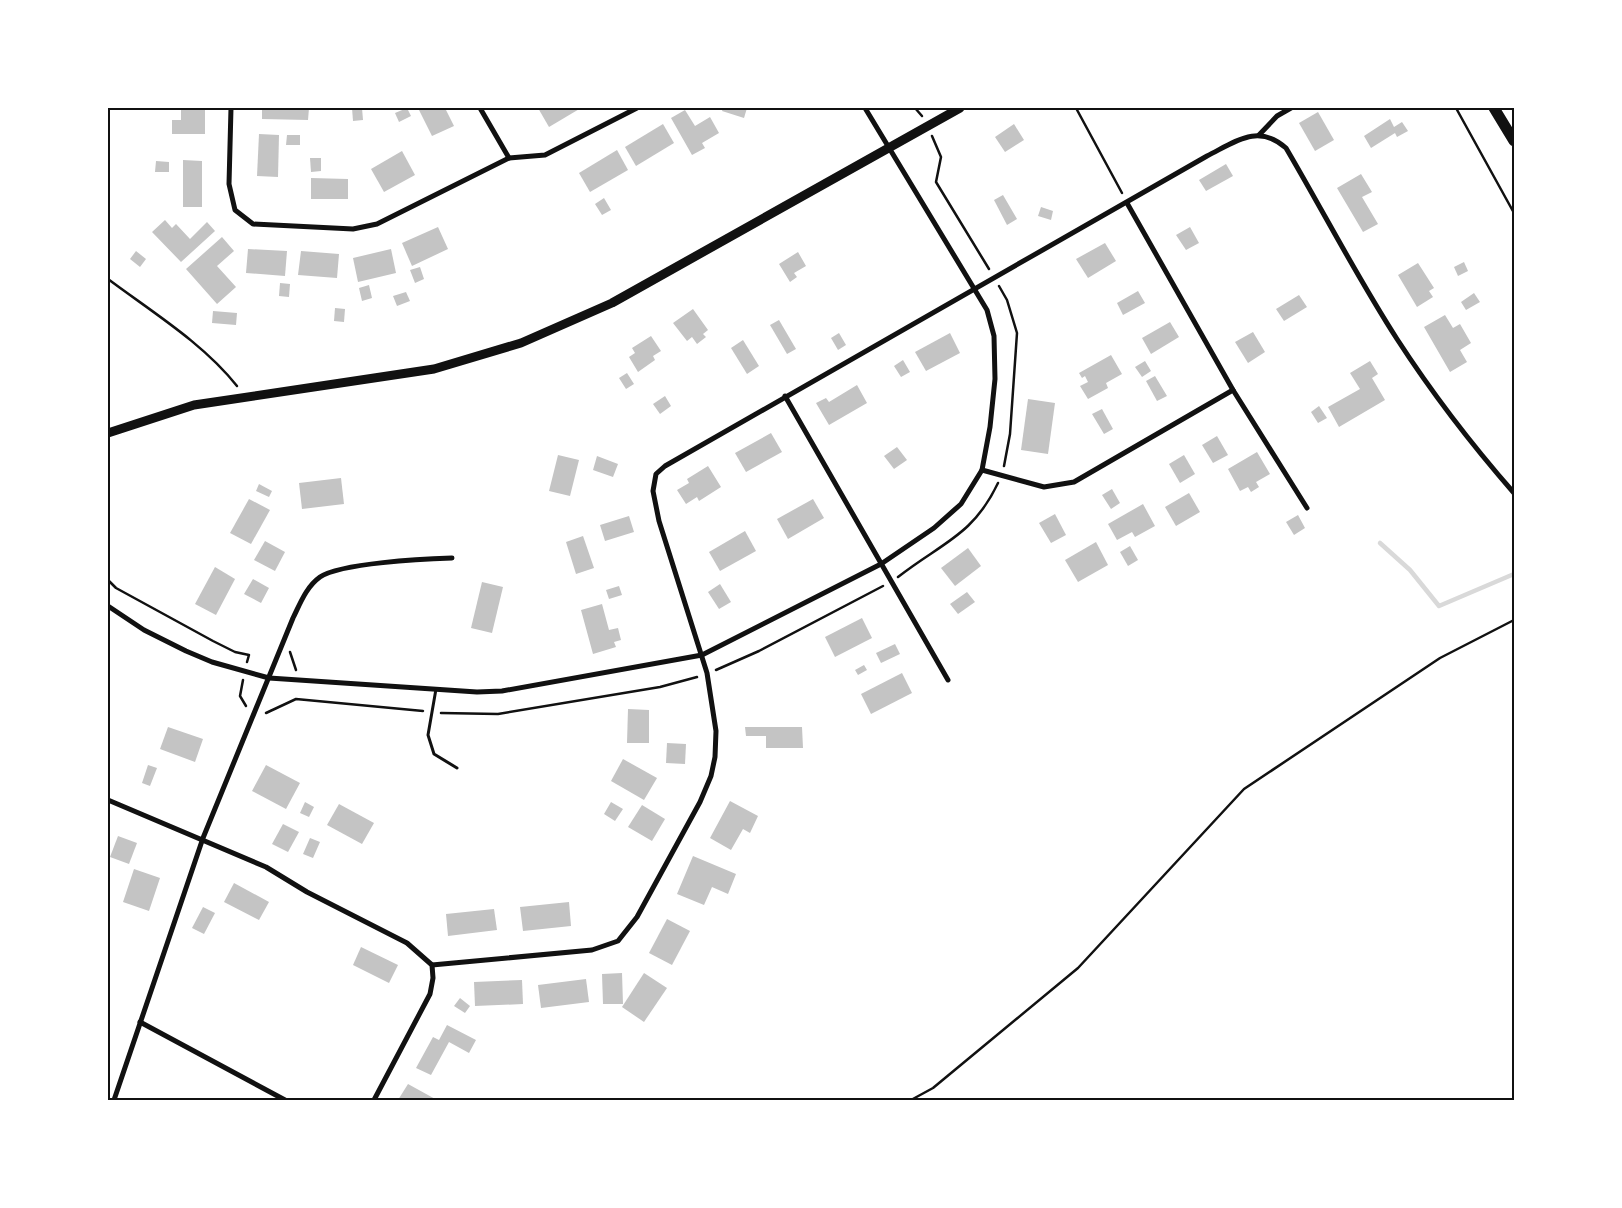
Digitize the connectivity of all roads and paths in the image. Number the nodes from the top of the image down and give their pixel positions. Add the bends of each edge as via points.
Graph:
1 (231, 108) edge
2 (480, 108) edge
3 (637, 108) edge
4 (865, 108) edge
5 (915, 108) edge
6 (960, 108) edge
7 (1076, 108) edge
8 (1291, 108) edge
9 (1456, 108) edge
10 (1494, 108) edge
11 (927, 126) junction
12 (1259, 135) junction
13 (1514, 141) edge
14 (888, 147) junction
15 (509, 158) junction
16 (1127, 203) junction
17 (1514, 213) edge
18 (994, 278) junction
19 (108, 279) edge
20 (976, 289) junction
21 (1233, 390) junction
22 (785, 396) junction
23 (246, 397) junction
24 (108, 433) edge
25 (982, 470) junction
26 (1002, 477) junction
27 (1514, 493) edge
28 (1307, 508) dead end
29 (452, 558) dead end
30 (881, 564) junction
31 (892, 581) junction
32 (108, 606) edge
33 (1514, 620) edge
34 (702, 655) junction
35 (707, 674) junction
36 (269, 678) junction
37 (948, 680) dead end
38 (680, 682) dead end
39 (436, 689) junction
40 (457, 768) dead end
41 (108, 800) edge
42 (203, 838) junction
43 (432, 965) junction
44 (140, 1022) junction
45 (114, 1100) edge
46 (285, 1100) edge
47 (374, 1100) edge
48 (911, 1100) edge

1 - 15 street via 229,184 235,210 253,224 353,229 377,224
2 - 15 street
3 - 15 street via 545,155
4 - 14 street
5 - 11 path
6 - 11 street
7 - 16 path
8 - 12 street via 1277,116
9 - 17 path
10 - 13 highway
11 - 14 street
11 - 18 path via 941,157 936,182
12 - 16 street via 1243,138 1207,156
12 - 27 street via 1275,138 1286,148 1396,338 1490,466
14 - 20 street
14 - 23 street via 612,303 521,343 434,370
16 - 18 street
16 - 21 street
18 - 20 street
18 - 26 path via 1007,300 1017,333 1010,434
19 - 23 path via 183,334 228,375
20 - 22 street
20 - 25 street via 988,310 994,336 995,379
21 - 26 street via 1074,482 1044,487
21 - 28 street
22 - 30 street
22 - 34 street via 656,474 652,491 659,520
23 - 24 street via 194,405
25 - 26 street
25 - 30 street via 961,504 934,528
26 - 31 path via 971,525
29 - 36 street via 336,569 318,578 306,592 293,618
30 - 31 street
30 - 34 street
31 - 35 path via 759,651
31 - 37 street
32 - 36 street via 186,652
33 - 48 path via 1440,658 1244,789 1078,968 932,1088
34 - 35 street
34 - 39 street via 502,691
35 - 38 path
35 - 43 street via 716,731 711,776 700,802 626,933 618,941 592,950
36 - 39 street
36 - 42 street
39 - 40 lane via 428,735 434,754
41 - 42 street via 168,827
42 - 43 street via 266,867 307,892 408,943
42 - 44 street
43 - 47 street via 430,994
44 - 45 street
44 - 46 street

